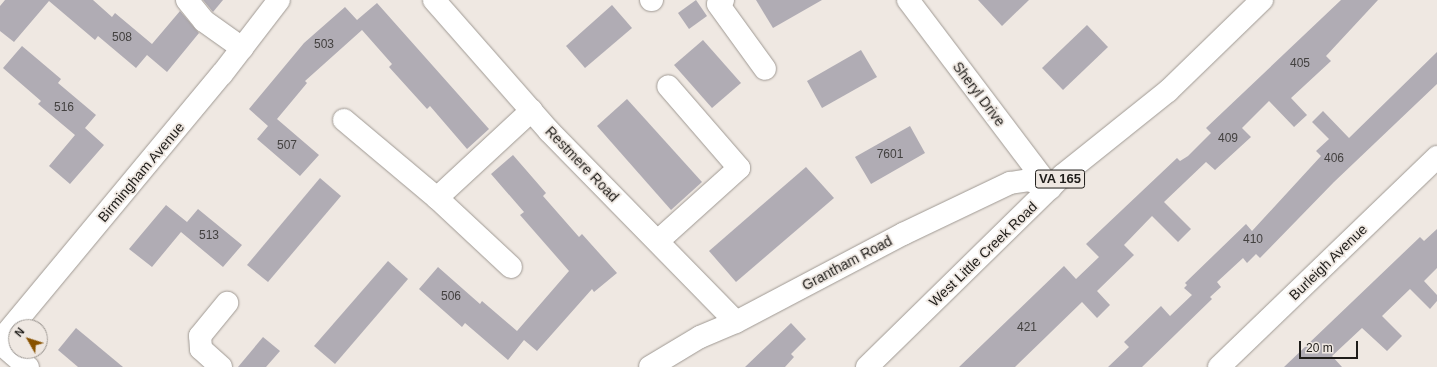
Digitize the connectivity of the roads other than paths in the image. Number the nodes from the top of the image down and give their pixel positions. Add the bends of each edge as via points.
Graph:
1 (187, 0) edge
2 (279, 0) edge
3 (434, 0) edge
4 (723, 0) edge
5 (908, 0) edge
6 (1262, 0) edge
7 (242, 48) junction
8 (765, 69) dead end
9 (668, 86) dead end
10 (532, 110) junction
11 (344, 120) dead end
12 (1437, 157) edge
13 (1050, 188) junction
14 (437, 198) junction
15 (658, 242) junction
16 (511, 267) dead end
17 (227, 303) dead end
18 (736, 322) junction
19 (0, 342) edge
20 (28, 367) edge
21 (222, 367) edge
22 (650, 367) edge
23 (867, 367) edge
24 (1219, 367) edge

1 - 7 street via 204,21
2 - 7 street, Birmingham Avenue
3 - 10 street, Restmere Road
4 - 8 street via 718,4
5 - 13 street, Sheryl Drive
6 - 13 street, West Little Creek Road / VA 165 via 1168,92
7 - 19 street, Birmingham Avenue
9 - 15 street via 739,168
10 - 14 street
10 - 15 street, Restmere Road
11 - 14 street
12 - 24 street, Burleigh Avenue
13 - 18 street, Grantham Road via 1029,180 1010,183 903,234
13 - 23 street, West Little Creek Road / VA 165
14 - 16 street
15 - 18 street, Restmere Road
17 - 21 street via 200,336 201,349
18 - 22 street, Grantham Road via 700,337
19 - 20 street

